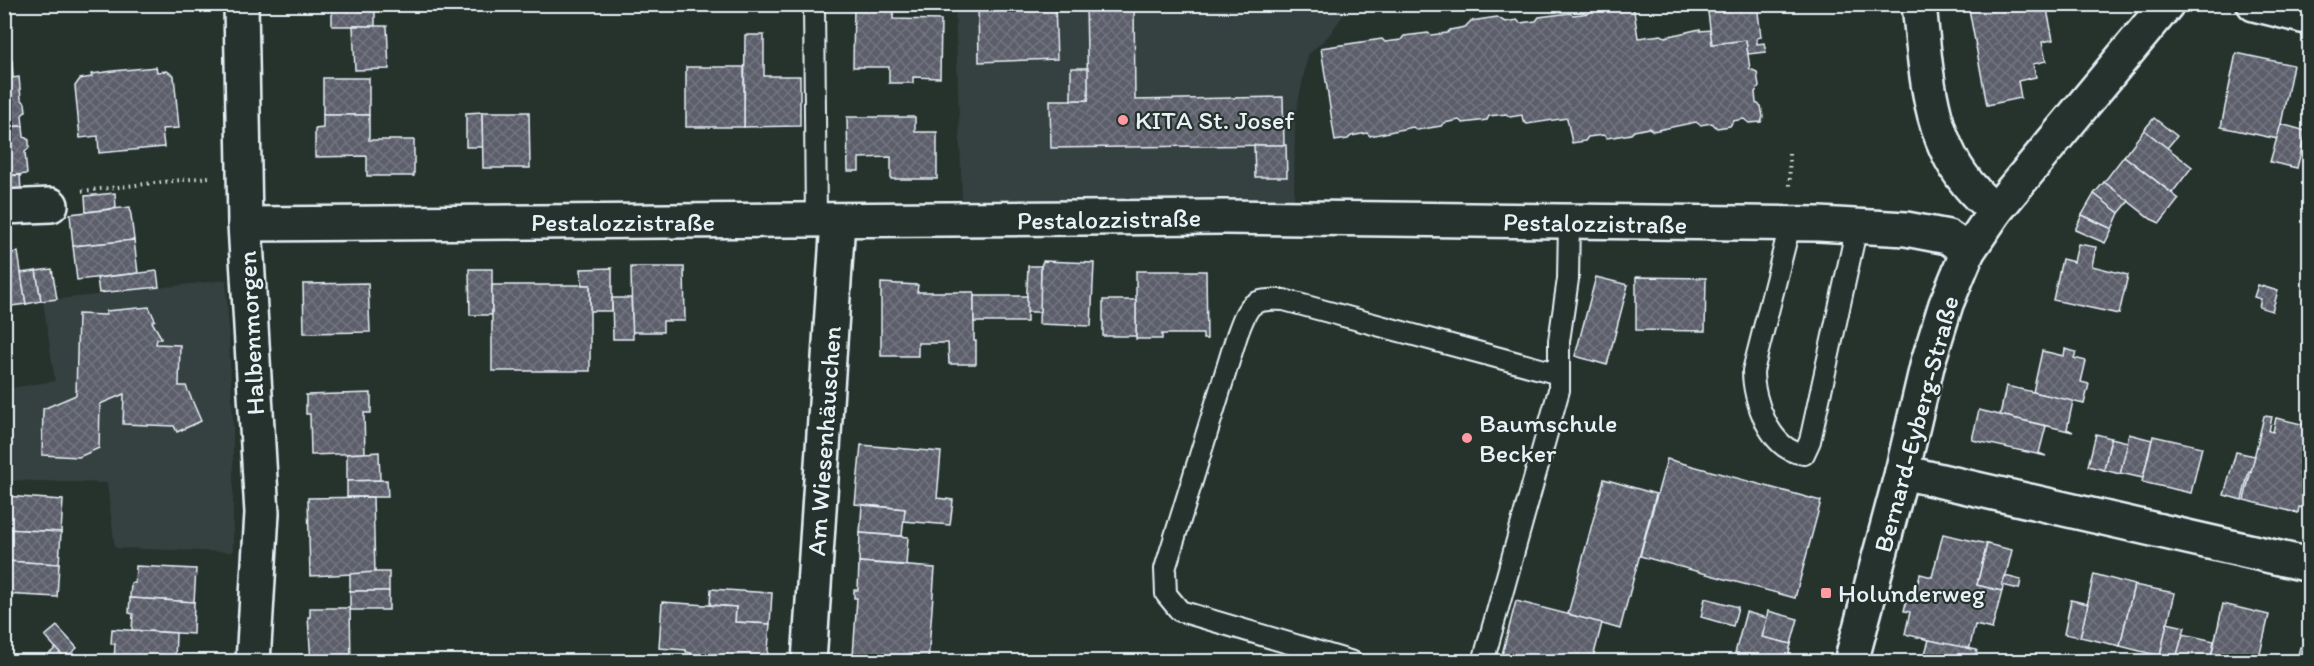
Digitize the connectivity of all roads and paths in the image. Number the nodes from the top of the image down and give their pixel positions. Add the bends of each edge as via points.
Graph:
1 (242, 4) edge
2 (814, 4) edge
3 (1918, 4) edge
4 (2167, 4) edge
5 (2254, 4) edge
6 (2310, 18) edge
7 (245, 173) junction
8 (51, 205) joint
9 (4, 207) edge
10 (1996, 210) junction
11 (827, 221) junction
12 (1569, 222) junction
13 (245, 224) junction
14 (1790, 225) junction
15 (1857, 226) junction
16 (1968, 251) junction
17 (1559, 374) junction
18 (1902, 472) junction
19 (2310, 565) edge
20 (253, 662) edge
21 (809, 662) edge
22 (1353, 662) edge
23 (1483, 662) edge
24 (1851, 662) edge

1 - 7 street, Halbenmorgen
2 - 11 lane
3 - 10 street via 1935,121 1951,160 1975,192
4 - 10 street, Bernard-Eyberg-Straße
5 - 6 street
7 - 8 path via 54,195
7 - 13 street, Halbenmorgen
8 - 9 street
10 - 16 street, Bernard-Eyberg-Straße
11 - 12 street, Pestalozzistraße via 1224,217
11 - 13 street, Pestalozzistraße
11 - 21 street, Am Wiesenhäuschen
12 - 14 street, Pestalozzistraße
12 - 17 lane
13 - 20 street, Halbenmorgen via 262,513
14 - 15 street, Pestalozzistraße
14 - 15 lane via 1753,389 1771,433 1785,448 1804,454
15 - 16 street, Pestalozzistraße via 1948,237
16 - 18 street, Bernard-Eyberg-Straße via 1928,362
17 - 22 lane via 1284,300 1262,299 1246,310 1165,569 1166,594 1180,611
17 - 23 lane via 1559,390
18 - 19 street
18 - 24 street, Bernard-Eyberg-Straße

